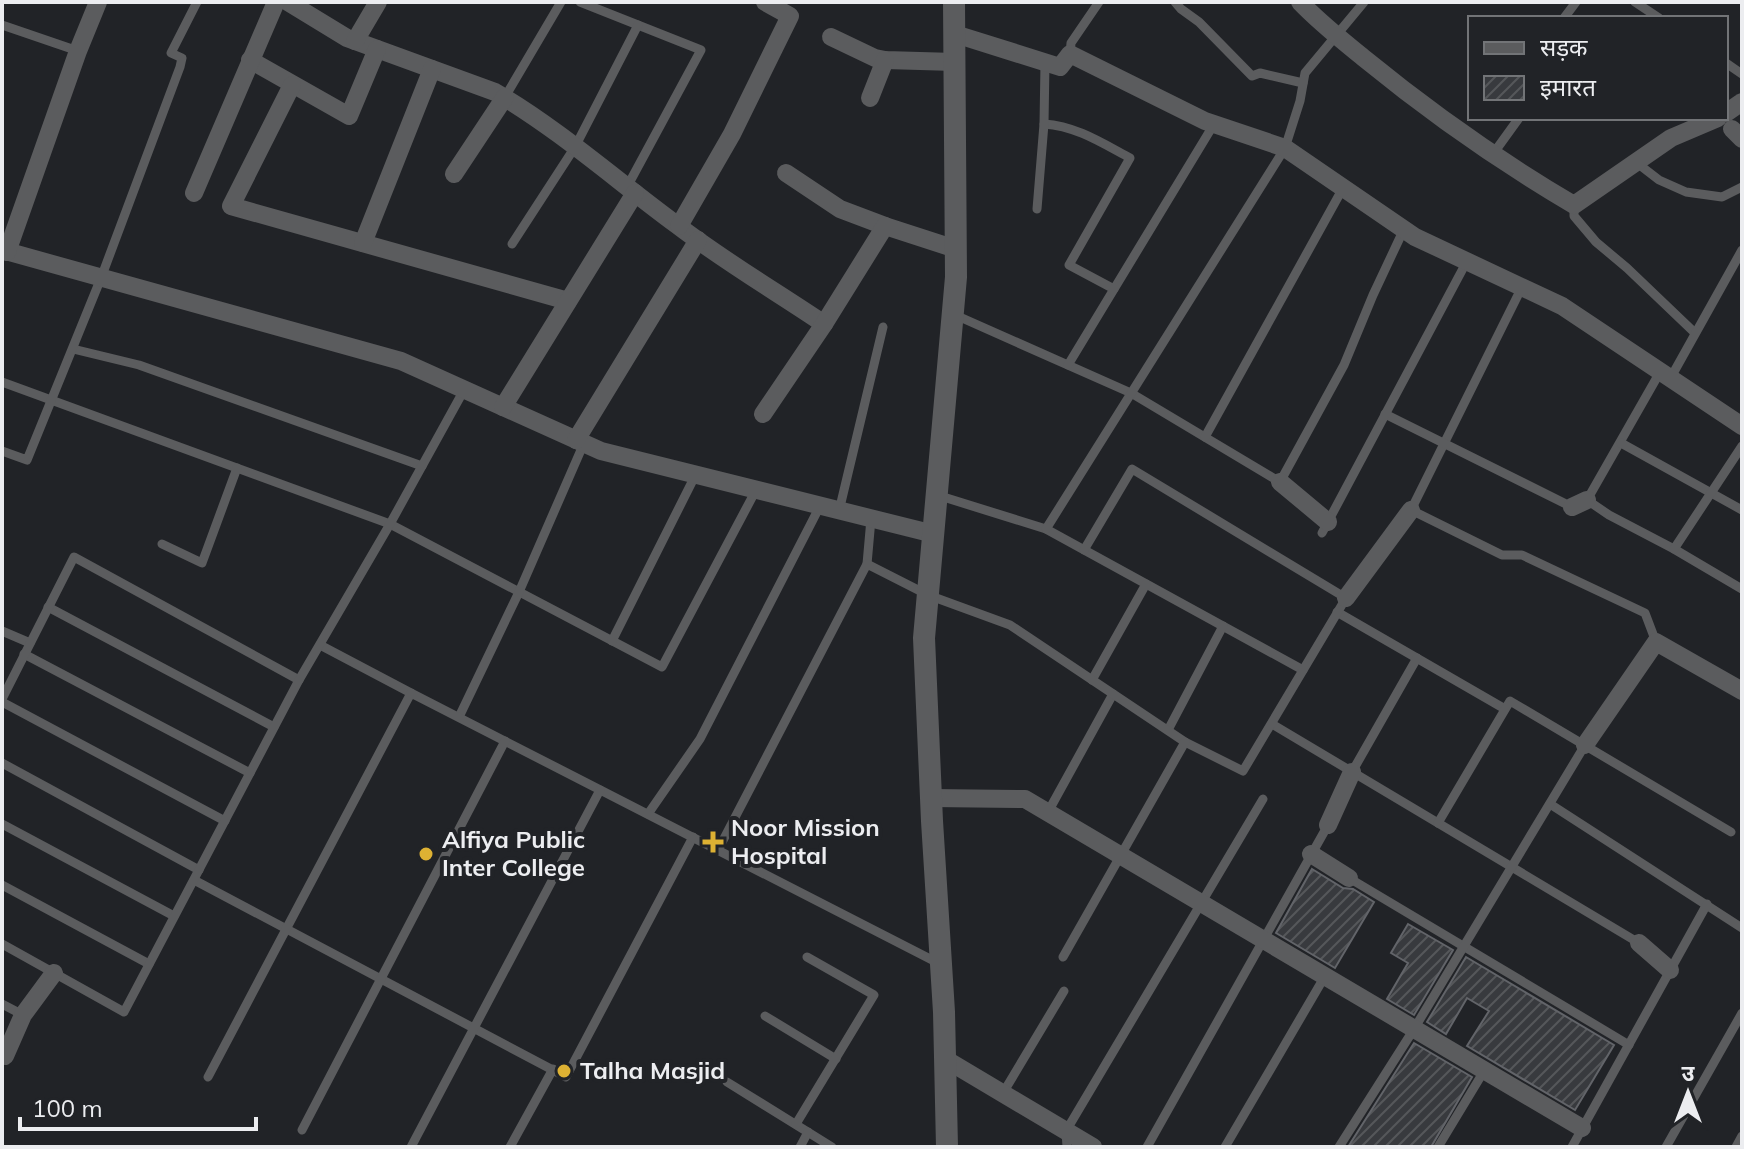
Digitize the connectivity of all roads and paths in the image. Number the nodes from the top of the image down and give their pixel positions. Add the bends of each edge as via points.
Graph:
1 (98, 2) edge
2 (197, 2) edge
3 (276, 2) edge
4 (288, 2) edge
5 (378, 2) edge
6 (561, 2) edge
7 (580, 2) edge
8 (765, 2) edge
9 (954, 2) edge
10 (1099, 2) edge
11 (1175, 2) edge
12 (1300, 2) edge
13 (1364, 2) edge
14 (1635, 2) edge
15 (1656, 16) edge
16 (2, 25) edge
17 (638, 25) junction
18 (955, 34) junction
19 (1337, 36) junction
20 (831, 37) dead end
21 (355, 41) junction
22 (377, 49) junction
23 (78, 51) junction
24 (1070, 54) junction
25 (250, 60) junction
26 (885, 60) junction
27 (955, 62) junction
28 (1045, 63) junction
29 (432, 69) junction
30 (1303, 83) junction
31 (292, 85) junction
32 (505, 97) junction
33 (870, 98) dead end
34 (1742, 102) edge
35 (1518, 120) edge
36 (1044, 124) junction
37 (1214, 124) junction
38 (1730, 125) edge
39 (575, 147) junction
40 (1285, 148) junction
41 (1493, 154) junction
42 (1636, 162) junction
43 (786, 173) dead end
44 (454, 174) dead end
45 (1742, 187) edge
46 (1343, 188) junction
47 (631, 190) junction
48 (194, 193) dead end
49 (1574, 205) junction
50 (1037, 209) dead end
51 (679, 226) junction
52 (885, 226) junction
53 (1404, 229) junction
54 (698, 240) junction
55 (363, 243) junction
56 (512, 244) dead end
57 (956, 249) junction
58 (1742, 250) edge
59 (4, 251) edge
60 (1467, 261) junction
61 (101, 278) junction
62 (1522, 287) junction
63 (1114, 289) junction
64 (568, 301) junction
65 (953, 314) junction
66 (824, 324) junction
67 (883, 327) dead end
68 (1695, 333) junction
69 (73, 349) junction
70 (1068, 365) junction
71 (1665, 376) junction
72 (2, 382) edge
73 (464, 390) junction
74 (1131, 393) junction
75 (52, 400) junction
76 (503, 407) junction
77 (763, 414) dead end
78 (1385, 414) junction
79 (1738, 420) edge
80 (1205, 437) junction
81 (580, 442) junction
82 (1445, 443) junction
83 (1621, 443) junction
84 (1742, 446) edge
85 (2, 451) edge
86 (422, 466) junction
87 (237, 468) junction
88 (696, 474) junction
89 (1280, 482) junction
90 (756, 490) junction
91 (1711, 493) junction
92 (937, 495) junction
93 (1579, 503) junction
94 (820, 506) junction
95 (1411, 510) junction
96 (1742, 510) edge
97 (839, 511) junction
98 (871, 519) junction
99 (390, 524) junction
100 (1325, 528) joint
101 (1046, 529) junction
102 (934, 534) junction
103 (162, 544) dead end
104 (1674, 549) junction
105 (1084, 550) junction
106 (867, 564) junction
107 (1146, 584) junction
108 (1742, 589) edge
109 (519, 592) junction
110 (928, 595) junction
111 (1341, 605) junction
112 (48, 607) junction
113 (1223, 626) junction
114 (2, 631) edge
115 (612, 641) junction
116 (1656, 642) junction
117 (30, 643) junction
118 (320, 645) junction
119 (24, 654) junction
120 (1417, 658) junction
121 (1303, 670) junction
122 (299, 680) junction
123 (1092, 680) junction
124 (1742, 691) edge
125 (411, 693) junction
126 (1113, 694) junction
127 (2, 701) edge
128 (1505, 709) junction
129 (459, 717) junction
130 (1272, 724) junction
131 (274, 727) junction
132 (1168, 730) junction
133 (505, 741) junction
134 (1185, 742) junction
135 (1585, 745) junction
136 (2, 763) edge
137 (1352, 772) junction
138 (250, 773) junction
139 (600, 790) junction
140 (931, 798) junction
141 (1263, 799) dead end
142 (1550, 804) junction
143 (1048, 812) junction
144 (648, 814) junction
145 (225, 821) junction
146 (1438, 823) junction
147 (2, 824) edge
148 (1328, 825) joint
149 (1731, 832) dead end
150 (693, 837) junction
151 (718, 850) junction
152 (1311, 854) junction
153 (1120, 855) junction
154 (1512, 867) junction
155 (199, 870) junction
156 (1349, 878) joint
157 (194, 880) junction
158 (2, 885) edge
159 (1201, 903) junction
160 (1707, 904) junction
161 (174, 916) junction
162 (1742, 928) edge
163 (287, 929) junction
164 (1263, 939) junction
165 (1639, 943) joint
166 (2, 944) edge
167 (1464, 946) junction
168 (807, 957) dead end
169 (1063, 957) dead end
170 (149, 964) junction
171 (941, 964) junction
172 (1670, 970) junction
173 (54, 973) junction
174 (1325, 976) junction
175 (381, 979) junction
176 (1064, 991) dead end
177 (2, 1004) edge
178 (1742, 1013) edge
179 (23, 1015) junction
180 (765, 1016) dead end
181 (474, 1027) junction
182 (1414, 1029) junction
183 (1629, 1045) junction
184 (5, 1056) dead end
185 (836, 1059) junction
186 (945, 1059) junction
187 (553, 1069) junction
188 (1484, 1071) junction
189 (208, 1077) dead end
190 (727, 1082) dead end
191 (1003, 1093) junction
192 (796, 1124) junction
193 (1582, 1128) junction
194 (302, 1130) dead end
195 (808, 1132) junction
196 (1742, 1136) edge
197 (1066, 1139) edge
198 (411, 1147) edge
199 (510, 1147) edge
200 (800, 1147) edge
201 (832, 1147) edge
202 (947, 1147) edge
203 (1093, 1147) edge
204 (1147, 1147) edge
205 (1225, 1147) edge
206 (1339, 1147) edge
207 (1438, 1147) edge
208 (1572, 1147) edge
209 (1666, 1147) edge
210 (1736, 1147) edge

1 - 23 street
2 - 61 lane via 171,53 182,58
3 - 25 street
4 - 21 street
5 - 21 street
6 - 32 lane
7 - 17 lane
8 - 51 street via 790,16
9 - 18 street
10 - 24 lane via 1071,43
11 - 30 lane via 1252,76 1260,73
12 - 19 street
13 - 19 lane
14 - 15 lane
16 - 23 lane
17 - 39 lane
17 - 47 lane via 701,50
18 - 27 street
18 - 28 street
19 - 30 lane via 1305,73
19 - 41 street
20 - 26 street
21 - 22 street
22 - 29 street
22 - 31 street via 349,116
23 - 59 street
24 - 28 street via 1060,67
24 - 37 street
25 - 31 street
25 - 48 street
26 - 27 street
26 - 33 street
27 - 57 street
28 - 36 lane
29 - 32 street
29 - 55 street
30 - 40 lane
31 - 55 street via 231,206
32 - 39 street
32 - 44 street
34 - 38 street
35 - 41 lane
36 - 50 lane
36 - 63 lane via 1083,133 1130,158 1069,265
37 - 40 street
37 - 63 lane
38 - 42 street via 1671,138
39 - 47 street
39 - 56 lane
40 - 46 street
40 - 74 lane
41 - 49 street
42 - 45 lane via 1686,192 1722,197
42 - 49 street
43 - 52 street via 840,209
46 - 53 street
46 - 80 lane
47 - 51 street
47 - 64 street
49 - 68 lane via 1574,216 1596,242
51 - 54 street
52 - 57 street
52 - 66 street
53 - 60 street
53 - 89 lane via 1344,365
54 - 66 street
54 - 81 street
55 - 64 street
57 - 65 street
58 - 68 lane
59 - 61 street
60 - 62 street
60 - 78 lane
61 - 69 lane
61 - 73 street via 401,361
62 - 71 street via 1562,306
62 - 82 lane
63 - 70 lane
64 - 76 street
65 - 70 lane
65 - 92 street
66 - 77 street
67 - 97 lane
68 - 71 lane
69 - 75 lane
69 - 86 lane via 139,365
70 - 74 lane
71 - 79 street
71 - 83 lane
72 - 75 lane
73 - 76 street
73 - 86 lane
74 - 80 lane
74 - 101 lane
75 - 85 lane via 27,460
75 - 87 lane
76 - 81 street
78 - 82 lane
78 - 100 lane
80 - 89 lane
81 - 88 street
81 - 109 lane
82 - 93 lane
82 - 95 lane
83 - 91 lane
83 - 93 lane
84 - 91 lane
86 - 99 lane
87 - 99 lane
87 - 103 lane via 202,563
88 - 90 street
88 - 115 lane
89 - 100 street
90 - 94 street
90 - 115 lane via 662,667
91 - 96 lane
91 - 104 lane
92 - 101 lane
92 - 102 street
93 - 104 lane
94 - 97 street
94 - 144 lane via 700,739
95 - 111 street
95 - 116 lane via 1502,555 1522,555 1645,613
97 - 98 street
98 - 102 street
98 - 106 lane
99 - 109 lane
99 - 118 lane
101 - 105 lane
102 - 110 street
104 - 108 lane
105 - 107 lane
105 - 111 lane via 1132,469
106 - 110 lane
106 - 151 lane
107 - 113 lane
107 - 123 lane
109 - 115 lane
109 - 129 lane
110 - 123 lane via 1010,625
110 - 140 street via 924,638
111 - 120 lane
111 - 121 lane
112 - 117 lane
112 - 122 lane via 74,557
112 - 131 lane
113 - 121 lane
113 - 132 lane
114 - 117 lane
116 - 124 street
116 - 135 street
117 - 119 lane
118 - 122 lane
118 - 125 lane
119 - 127 lane
119 - 138 lane
120 - 128 lane
120 - 137 lane
121 - 130 lane
122 - 131 lane
123 - 126 lane
125 - 129 lane
125 - 163 lane
126 - 132 lane
126 - 143 lane
127 - 145 lane
128 - 135 lane via 1510,701
128 - 146 lane
129 - 133 lane
130 - 134 lane via 1243,771
130 - 137 lane
131 - 138 lane
132 - 134 lane
133 - 139 lane
133 - 175 lane
134 - 153 lane
135 - 142 lane
135 - 149 lane
136 - 155 lane
137 - 146 lane
137 - 148 street
138 - 145 lane
139 - 144 lane
139 - 181 lane
140 - 143 street via 1025,799
140 - 171 street
141 - 159 lane
142 - 154 lane
142 - 160 lane
143 - 153 street
144 - 150 lane
145 - 155 lane
146 - 154 lane
147 - 161 lane
148 - 152 lane
150 - 151 lane
150 - 187 lane via 566,1077
151 - 171 lane
152 - 156 street
152 - 164 lane
153 - 159 street
153 - 169 lane
154 - 165 lane
154 - 167 lane
155 - 157 lane
156 - 167 lane
157 - 161 lane
157 - 163 lane
158 - 170 lane
159 - 164 street
159 - 197 lane
160 - 162 lane
160 - 172 lane
161 - 170 lane
163 - 175 lane
163 - 189 lane
164 - 174 street
164 - 204 lane
165 - 172 street
166 - 173 lane
167 - 182 lane
167 - 183 lane
168 - 185 lane via 874,995
170 - 173 lane via 124,1012
171 - 186 street
172 - 183 lane
173 - 179 street
174 - 182 street
174 - 205 lane
175 - 181 lane
175 - 194 lane
176 - 191 lane
177 - 179 lane
178 - 209 lane
179 - 184 street
180 - 185 lane
181 - 187 lane
181 - 198 lane
182 - 188 street
182 - 206 lane
183 - 193 lane
185 - 192 lane
186 - 191 street
186 - 202 street
187 - 199 lane
188 - 193 street
188 - 207 lane
190 - 192 lane
191 - 197 street
192 - 195 lane
193 - 208 lane
195 - 200 lane
195 - 201 lane
196 - 210 lane
197 - 203 street

